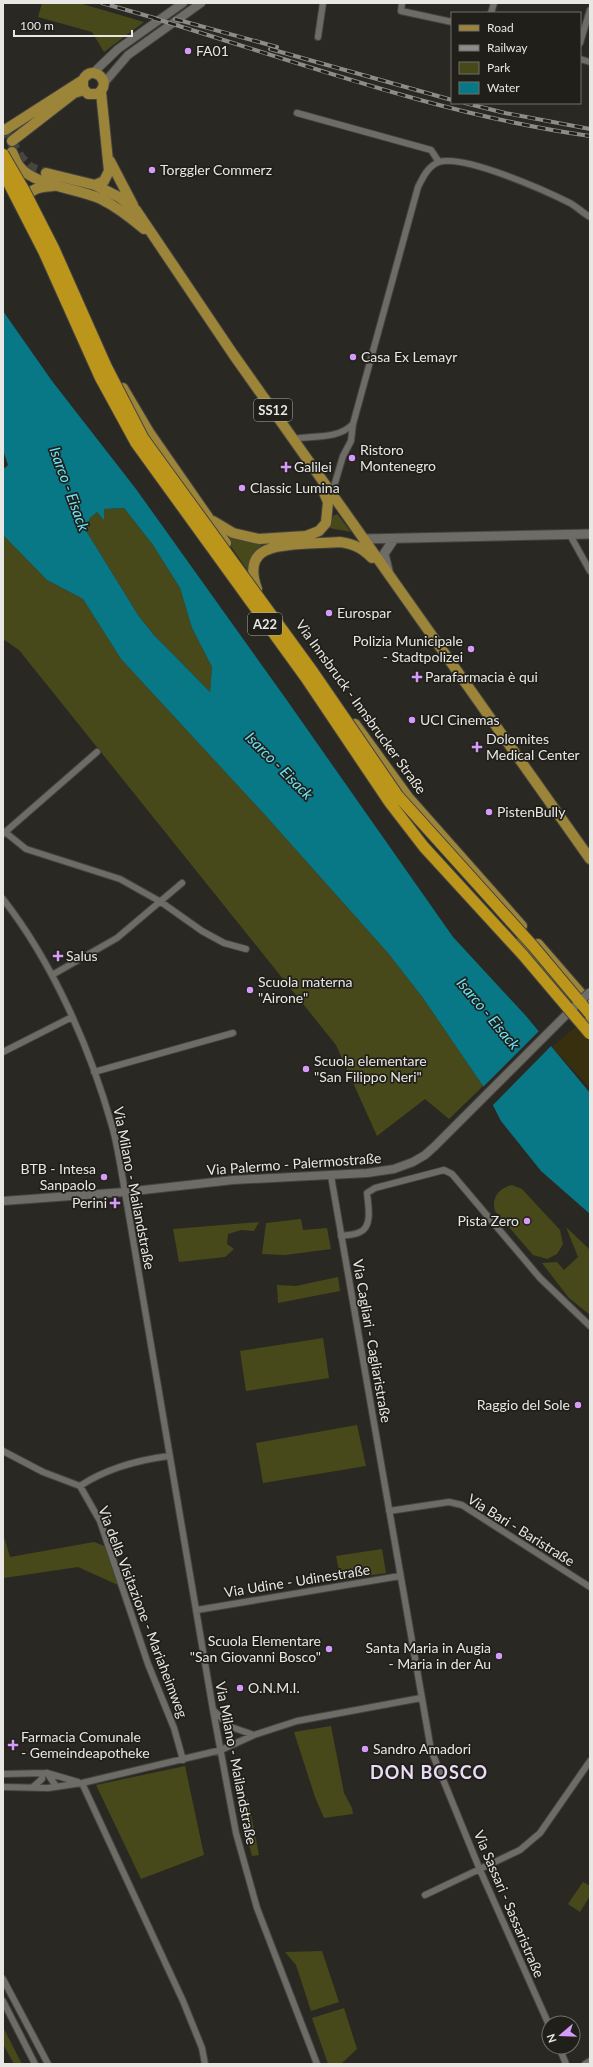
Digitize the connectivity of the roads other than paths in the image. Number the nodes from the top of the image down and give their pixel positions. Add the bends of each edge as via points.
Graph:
1 (183, 3) edge
2 (200, 3) edge
3 (323, 3) edge
4 (402, 3) edge
5 (590, 10) edge
6 (451, 22) edge
7 (318, 37) dead end
8 (581, 40) edge
9 (92, 72) junction
10 (83, 85) junction
11 (102, 87) junction
12 (297, 113) dead end
13 (4, 130) edge
14 (12, 141) junction
15 (8, 153) edge
16 (109, 159) junction
17 (439, 162) junction
18 (3, 164) edge
19 (3, 172) edge
20 (46, 173) tunnel mouth
21 (3, 180) edge
22 (95, 185) junction
23 (58, 186) junction
24 (136, 210) junction
25 (40, 213) dead end
26 (25, 217) junction
27 (590, 217) edge
28 (151, 235) junction
29 (87, 313) junction
30 (353, 424) junction
31 (293, 439) junction
32 (312, 466) junction
33 (332, 493) junction
34 (208, 518) junction
35 (590, 534) edge
36 (570, 535) junction
37 (363, 539) junction
38 (394, 539) junction
39 (590, 570) edge
40 (389, 574) junction
41 (257, 589) junction
42 (97, 752) dead end
43 (4, 833) edge
44 (590, 860) edge
45 (182, 883) dead end
46 (3, 899) edge
47 (161, 902) junction
48 (516, 919) junction
49 (246, 950) dead end
50 (52, 975) junction
51 (590, 992) edge
52 (590, 1004) edge
53 (573, 1006) junction
54 (586, 1015) edge
55 (72, 1017) junction
56 (590, 1025) edge
57 (233, 1033) dead end
58 (590, 1034) edge
59 (3, 1052) edge
60 (94, 1072) junction
61 (331, 1176) junction
62 (125, 1192) junction
63 (3, 1201) edge
64 (341, 1236) junction
65 (590, 1326) edge
66 (3, 1451) edge
67 (170, 1456) junction
68 (80, 1486) junction
69 (389, 1511) junction
70 (400, 1576) junction
71 (590, 1587) edge
72 (197, 1610) junction
73 (421, 1698) junction
74 (213, 1710) junction
75 (254, 1735) junction
76 (221, 1750) junction
77 (183, 1760) junction
78 (590, 1761) edge
79 (44, 1773) junction
80 (3, 1774) edge
81 (82, 1783) junction
82 (56, 1786) junction
83 (3, 1787) edge
84 (33, 1787) junction
85 (480, 1870) junction
86 (425, 1895) dead end
87 (3, 1979) edge
88 (3, 2001) edge
89 (545, 2015) edge
90 (590, 2061) edge
91 (35, 2064) edge
92 (48, 2064) edge
93 (205, 2064) edge
94 (317, 2064) edge
95 (585, 2064) edge

1 - 9 street via 118,49
2 - 11 street via 128,55
3 - 7 street
4 - 6 street via 401,11
5 - 8 street
9 - 10 main road via 87,74
9 - 11 main road via 100,75
10 - 11 main road via 91,95
10 - 13 main road
10 - 14 main road
11 - 16 main road via 105,143
12 - 17 street via 431,150
13 - 14 main road
14 - 15 main road
15 - 18 main road
15 - 23 main road via 27,174
15 - 54 highway, A22, bridge via 106,366 143,438 313,672 398,796 533,946
16 - 22 main road via 107,176 104,181
16 - 24 main road
17 - 27 street via 464,163 510,176 571,204
17 - 30 street via 426,171 418,187
19 - 58 highway, A22, bridge via 44,252 100,377 136,444 306,678 390,803 424,847 528,960
20 - 22 main road, SS12
21 - 26 main road
22 - 24 main road, SS12 via 119,197
23 - 26 main road via 43,186 28,193 24,202
23 - 28 main road via 100,198 123,211
24 - 28 main road, SS12
25 - 29 main road, Via Innsbruck - Innsbrucker Straße
26 - 29 main road via 59,282
28 - 31 main road, SS12
29 - 34 main road, Via Innsbruck - Innsbrucker Straße via 125,393
30 - 31 street via 346,431 331,436
30 - 33 street via 351,441 342,456
31 - 32 main road, SS12
32 - 33 main road, SS12
32 - 34 main road via 328,502 326,523 319,531 301,537 259,539 233,533
33 - 37 main road, SS12
34 - 41 main road, Via Innsbruck - Innsbrucker Straße
35 - 36 main road
36 - 38 main road
36 - 39 street
37 - 38 main road
37 - 40 main road, SS12
38 - 40 main road via 384,554
40 - 41 main road via 366,552 351,544 278,546 265,550 253,568
40 - 44 main road, SS12
41 - 48 main road, Via Innsbruck - Innsbrucker Straße via 408,797
42 - 43 street
43 - 47 street via 26,849 120,879
45 - 47 street
46 - 50 street, Via Milano - Mailandstraße
47 - 49 street via 208,934 224,943
47 - 50 street via 116,938
48 - 52 main road, Via Innsbruck - Innsbrucker Straße
48 - 53 main road via 522,939 541,968
50 - 55 street, Via Milano - Mailandstraße
51 - 53 street, Via Palermo - Palermostraße, bridge
53 - 54 main road
53 - 61 street, Via Palermo - Palermostraße via 425,1155 394,1168
54 - 56 main road
55 - 59 street
55 - 60 street, Via Milano - Mailandstraße
57 - 60 street
60 - 62 street, Via Milano - Mailandstraße via 112,1127
61 - 62 street, Via Palermo - Palermostraße via 233,1180
61 - 64 street, Via Cagliari - Cagliaristraße
62 - 63 street, Via Palermo - Palermostraße
62 - 67 street, Via Milano - Mailandstraße
64 - 65 street via 361,1232 366,1227 367,1193 375,1188 444,1170 452,1174 540,1278
64 - 69 street, Via Cagliari - Cagliaristraße
66 - 68 street via 43,1472
67 - 68 street via 132,1462 94,1477
67 - 72 street, Via Milano - Mailandstraße
68 - 77 street, Via della Visitazione - Mariaheimweg via 100,1521
69 - 70 street, Via Cagliari - Cagliaristraße
69 - 71 street, Via Bari - Baristraße via 449,1502 462,1505
70 - 72 street, Via Udine - Udinestraße
70 - 73 street, Via Cagliari - Cagliaristraße
72 - 74 street, Via Milano - Mailandstraße
73 - 75 street via 297,1721
73 - 85 street, Via Sassari - Sassaristraße via 432,1750
74 - 75 street via 231,1727
74 - 76 street, Via Milano - Mailandstraße
75 - 76 street
76 - 77 street
76 - 94 street, Via Milano - Mailandstraße via 236,1833 257,1908
77 - 81 street
78 - 85 street via 540,1833 520,1850
79 - 80 street
79 - 81 street
79 - 82 street
79 - 84 street via 42,1779
81 - 82 street
81 - 93 street via 183,2001 202,2048
82 - 84 street
83 - 84 street
85 - 86 street
85 - 89 street, Via Sassari - Sassaristraße
87 - 92 street
88 - 91 street
90 - 95 street

